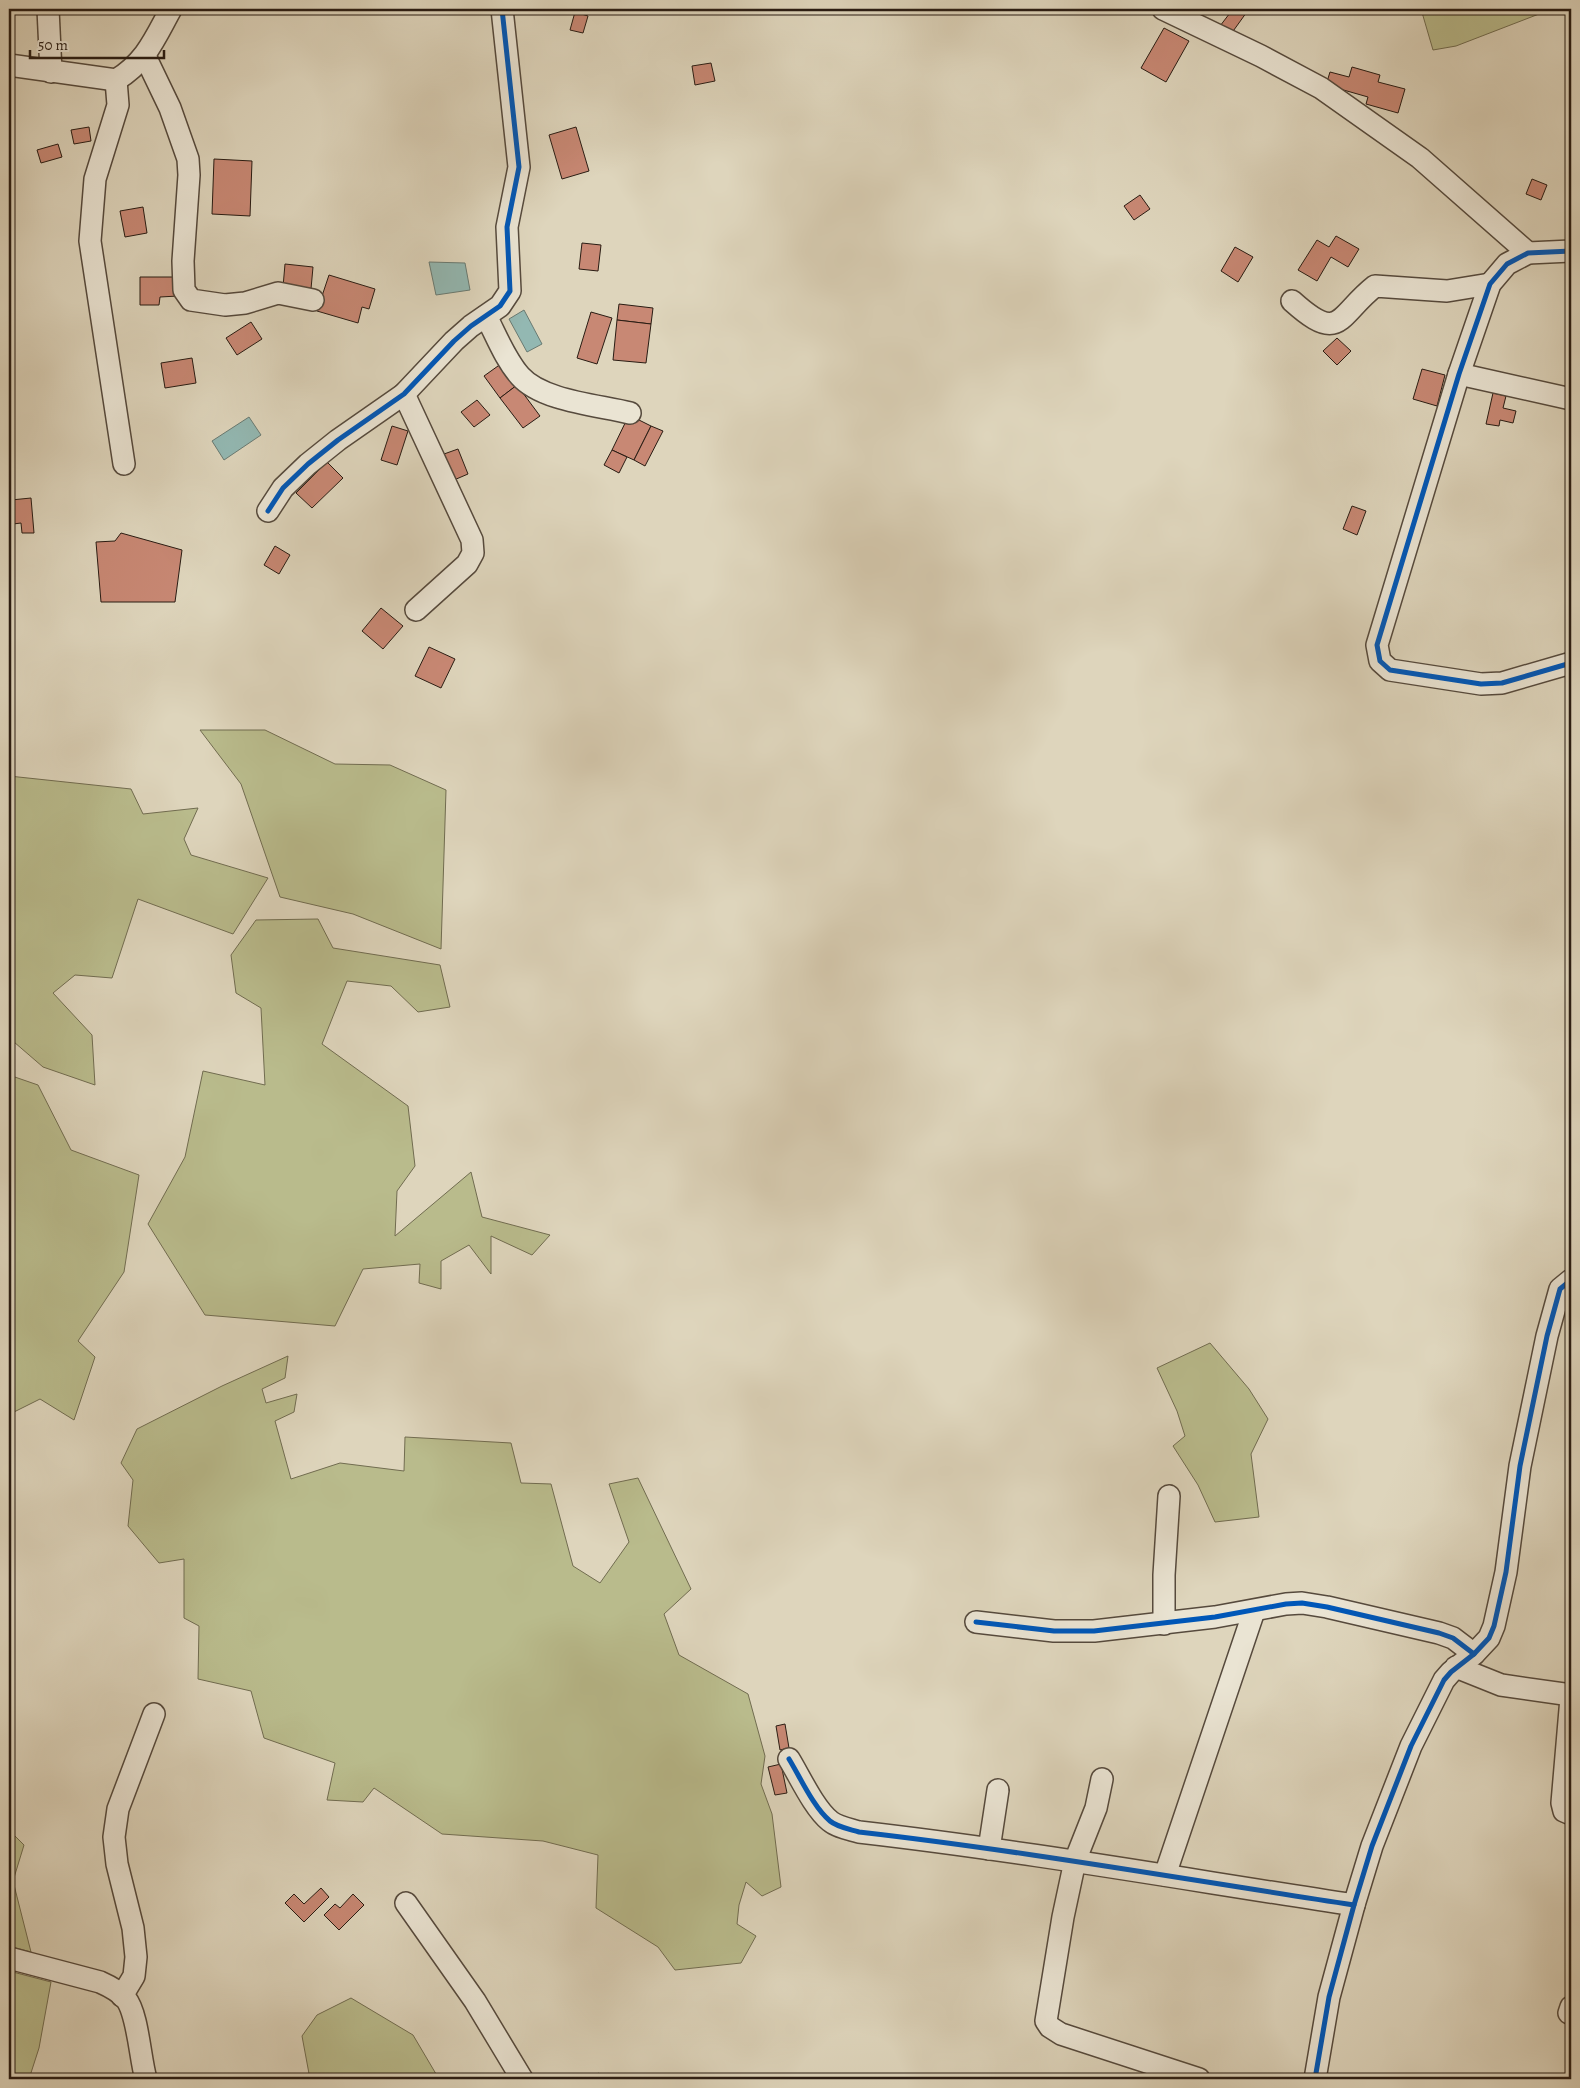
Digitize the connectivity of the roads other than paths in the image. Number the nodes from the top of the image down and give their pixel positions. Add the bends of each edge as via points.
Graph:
1 (48, 9) edge
2 (171, 9) edge
3 (502, 9) edge
4 (1163, 9) edge
5 (145, 56) junction
6 (9, 65) edge
7 (51, 72) junction
8 (116, 80) junction
9 (1571, 251) edge
10 (1528, 253) junction
11 (1490, 284) junction
12 (313, 300) dead end
13 (1292, 301) dead end
14 (486, 316) junction
15 (1459, 374) junction
16 (404, 394) junction
17 (1571, 399) edge
18 (630, 413) dead end
19 (124, 464) dead end
20 (268, 511) dead end
21 (416, 610) dead end
22 (1571, 663) edge
23 (1571, 1280) edge
24 (1169, 1496) dead end
25 (1254, 1610) junction
26 (976, 1622) dead end
27 (1164, 1624) junction
28 (1474, 1654) junction
29 (1456, 1668) junction
30 (1571, 1696) edge
31 (154, 1714) dead end
32 (789, 1759) dead end
33 (1102, 1779) dead end
34 (998, 1790) dead end
35 (1571, 1814) edge
36 (989, 1849) junction
37 (1075, 1861) junction
38 (1165, 1875) junction
39 (406, 1903) dead end
40 (1354, 1904) junction
41 (9, 1958) edge
42 (122, 1996) junction
43 (146, 2079) edge
44 (522, 2079) edge
45 (1199, 2079) edge
46 (1315, 2079) edge

1 - 7 street
2 - 5 street
3 - 14 street via 519,166 507,227 510,291 500,306
4 - 10 street via 1321,88 1420,158
5 - 8 street
5 - 12 street via 170,108 188,159 184,290 191,300 224,305 245,303 278,293
6 - 7 street
7 - 8 street
8 - 19 street via 118,105 95,180 90,241
9 - 10 street
10 - 11 street via 1507,264
11 - 13 street via 1447,291 1375,286 1344,318 1332,324 1314,319
11 - 15 street
14 - 16 street via 454,341
14 - 18 street via 513,365 527,383 563,399
15 - 17 street
15 - 22 street via 1380,629 1377,645 1380,661 1390,670 1480,684 1502,683
16 - 20 street via 308,464 283,488
16 - 21 street via 472,540 473,553 467,564
23 - 28 street via 1560,1289 1548,1336 1520,1466 1500,1604 1489,1638
24 - 27 street
25 - 27 street
25 - 28 street via 1302,1603 1327,1607 1439,1633
25 - 38 street
26 - 27 street via 1054,1631
28 - 29 street
29 - 30 street via 1501,1685
29 - 40 street via 1444,1680 1411,1746 1372,1846
30 - 35 street via 1562,1803 1564,1811
31 - 42 street via 118,1809 114,1838 136,1957 134,1976
32 - 36 street via 817,1805 830,1821 839,1826 859,1832
33 - 37 street via 1096,1808
34 - 36 street
36 - 37 street
37 - 38 street
37 - 45 street via 1046,2021 1061,2034
38 - 40 street
39 - 44 street via 475,2001
40 - 46 street via 1329,1997
41 - 42 street via 100,1982
42 - 43 street via 128,2001 133,2014

